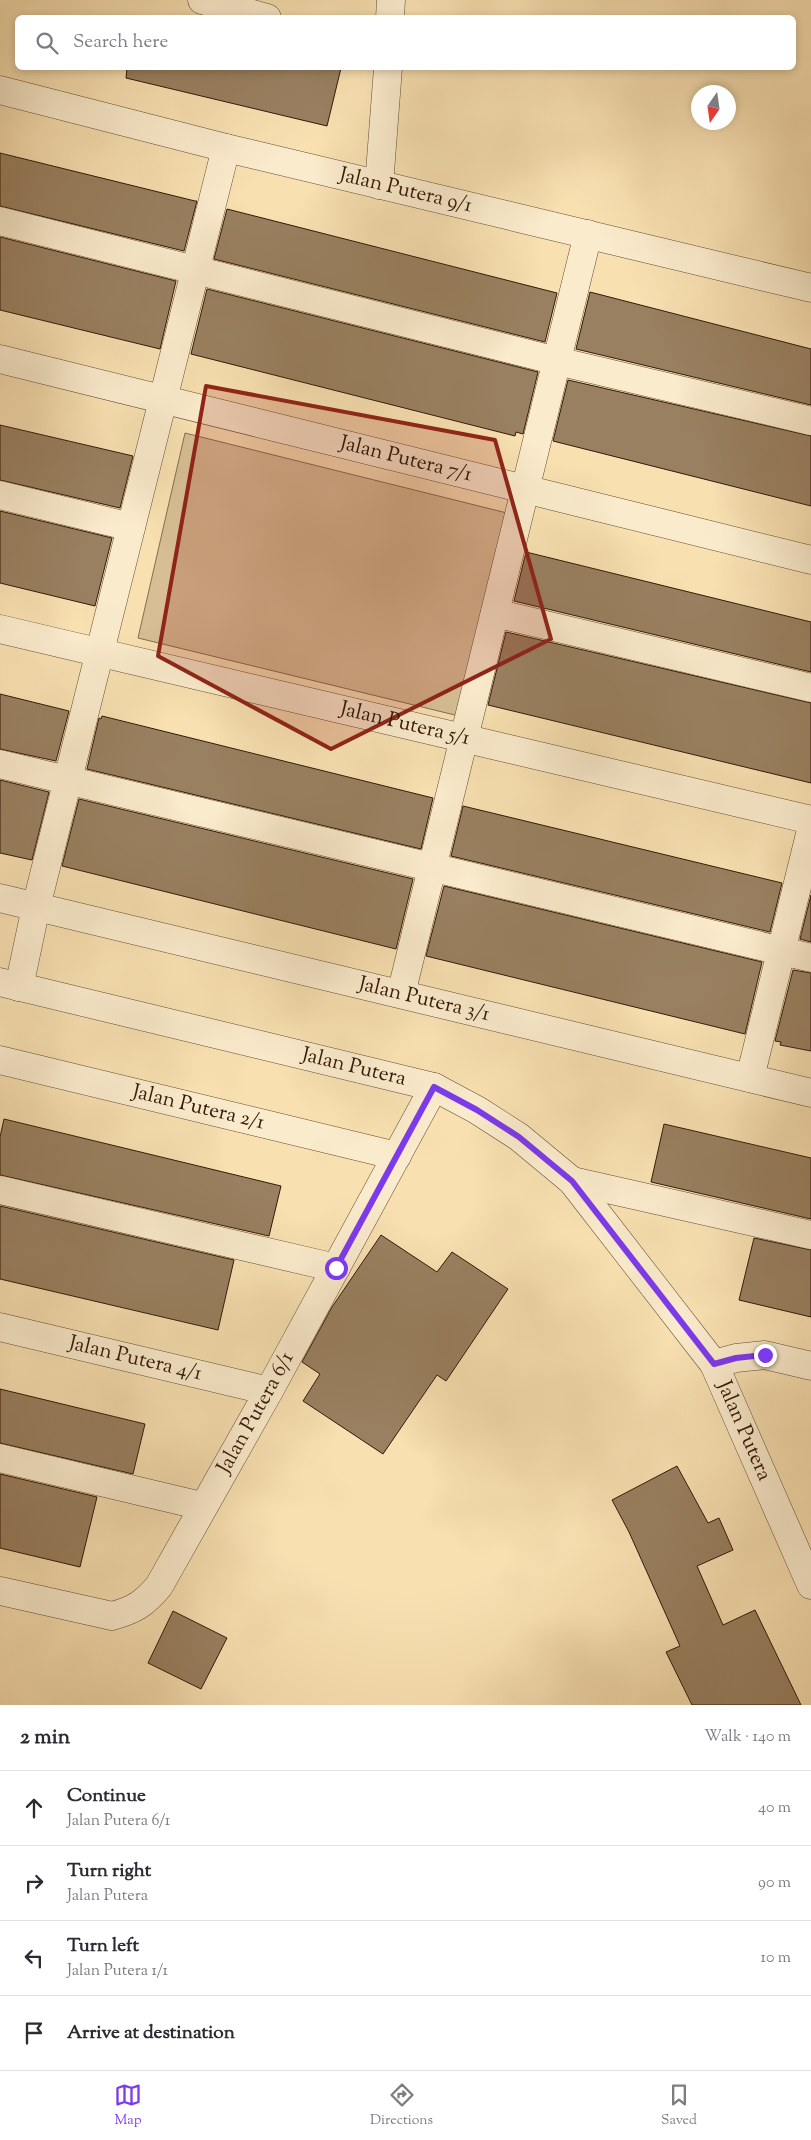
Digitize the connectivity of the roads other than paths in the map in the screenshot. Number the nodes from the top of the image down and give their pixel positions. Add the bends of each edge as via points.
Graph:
1 (202, 0) edge
2 (391, 0) edge
3 (256, 15) edge
4 (390, 15) edge
5 (388, 70) edge
6 (0, 90) edge
7 (226, 148) junction
8 (379, 185) junction
9 (0, 221) edge
10 (588, 234) junction
11 (196, 269) junction
12 (811, 288) edge
13 (0, 359) edge
14 (557, 360) junction
15 (163, 401) junction
16 (811, 421) edge
17 (526, 489) junction
18 (0, 495) edge
19 (132, 527) junction
20 (811, 560) edge
21 (495, 613) junction
22 (0, 629) edge
23 (100, 652) junction
24 (811, 688) edge
25 (465, 738) junction
26 (0, 764) edge
27 (68, 779) junction
28 (811, 820) edge
29 (811, 830) edge
30 (433, 868) junction
31 (0, 898) edge
32 (36, 907) junction
33 (781, 950) junction
34 (811, 958) edge
35 (10, 985) edge
36 (401, 994) junction
37 (2, 1068) edge
38 (750, 1078) junction
39 (434, 1087) junction
40 (811, 1093) edge
41 (397, 1156) junction
42 (572, 1181) junction
43 (0, 1190) edge
44 (811, 1235) edge
45 (336, 1268) junction
46 (0, 1327) edge
47 (714, 1364) junction
48 (811, 1366) edge
49 (269, 1391) junction
50 (0, 1458) edge
51 (202, 1506) junction
52 (811, 1585) edge
53 (0, 1591) edge

1 - 3 street
2 - 4 street
5 - 8 street
6 - 7 street, Jalan Putera 9/1
7 - 8 street, Jalan Putera 9/1
7 - 11 street
8 - 10 street, Jalan Putera 9/1
9 - 11 street
10 - 12 street, Jalan Putera 9/1
10 - 14 street
11 - 14 street
11 - 15 street
13 - 15 street, Jalan Putera 7/1
14 - 16 street
14 - 17 street
15 - 17 street, Jalan Putera 7/1
15 - 19 street
17 - 20 street, Jalan Putera 7/1
17 - 21 street
18 - 19 street
19 - 23 street
21 - 24 street
21 - 25 street
22 - 23 street, Jalan Putera 5/1
23 - 25 street, Jalan Putera 5/1
23 - 27 street
25 - 28 street, Jalan Putera 5/1
25 - 30 street
26 - 27 street
27 - 30 street
27 - 32 street
29 - 33 street
30 - 33 street
30 - 36 street
31 - 32 street, Jalan Putera 3/1
32 - 35 street
32 - 36 street, Jalan Putera 3/1
33 - 34 street
33 - 38 street
35 - 39 street, Jalan Putera
36 - 38 street, Jalan Putera 3/1
37 - 41 street, Jalan Putera 2/1
38 - 40 street, Jalan Putera 3/1
39 - 41 street, Jalan Putera 6/1
39 - 42 street, Jalan Putera via 519,1137
41 - 45 street, Jalan Putera 6/1
42 - 44 street
42 - 47 street, Jalan Putera
43 - 45 street
45 - 49 street, Jalan Putera 6/1
46 - 49 street, Jalan Putera 4/1
47 - 48 street via 765,1355
47 - 52 street, Jalan Putera
49 - 51 street, Jalan Putera 6/1
50 - 51 street
51 - 53 street, Jalan Putera 6/1 via 159,1586 145,1602 127,1612 112,1616

